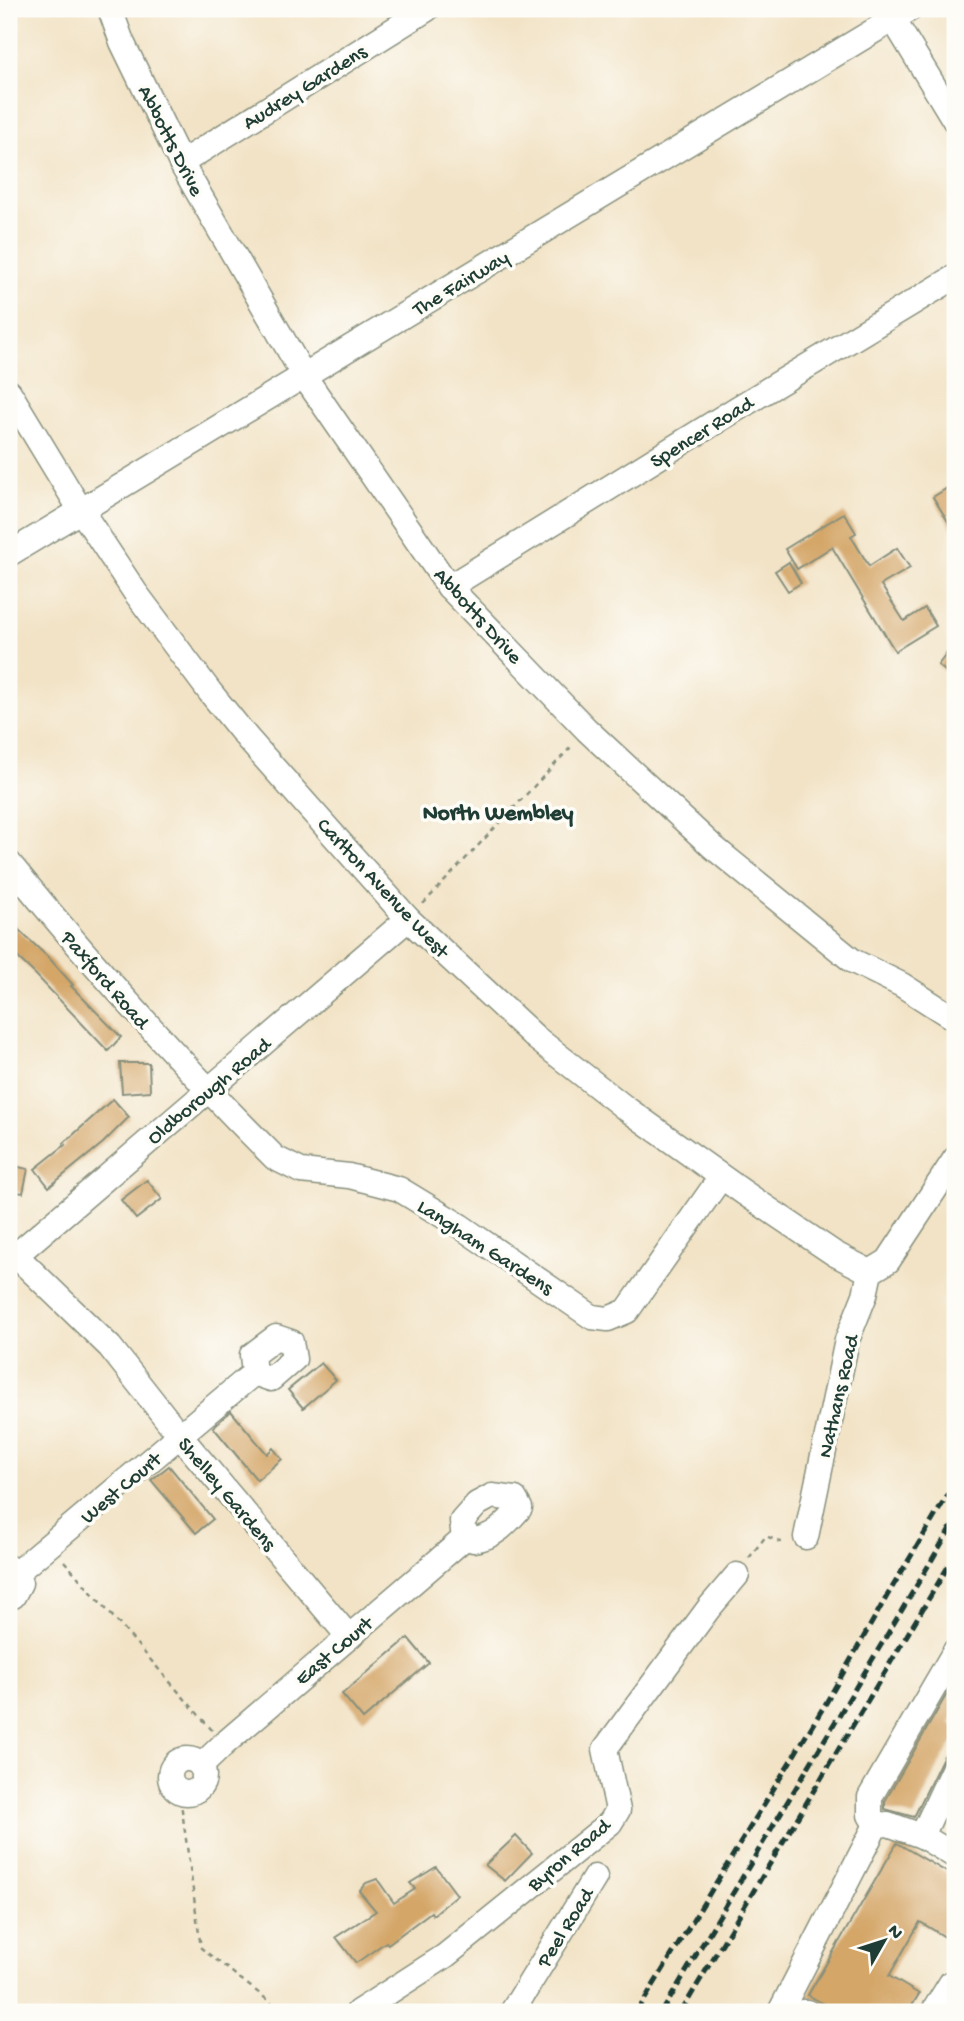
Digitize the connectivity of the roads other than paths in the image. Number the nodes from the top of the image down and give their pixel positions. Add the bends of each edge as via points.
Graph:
1 (110, 9) edge
2 (427, 9) edge
3 (897, 12) edge
4 (955, 121) edge
5 (181, 163) junction
6 (955, 277) edge
7 (304, 376) junction
8 (9, 392) edge
9 (80, 509) junction
10 (9, 554) edge
11 (449, 587) junction
12 (9, 863) edge
13 (408, 919) junction
14 (955, 1019) edge
15 (208, 1091) junction
16 (955, 1159) edge
17 (721, 1177) junction
18 (11, 1255) edge
19 (870, 1272) junction
20 (254, 1373) dead end
21 (180, 1436) junction
22 (467, 1536) dead end
23 (794, 1539) road end
24 (13, 1570) edge
25 (737, 1575) road end
26 (9, 1597) edge
27 (349, 1637) junction
28 (955, 1651) edge
29 (955, 1765) edge
30 (191, 1792) road end
31 (876, 1825) junction
32 (922, 1836) junction
33 (955, 1857) edge
34 (595, 1877) dead end
35 (955, 1985) edge
36 (358, 2012) edge
37 (512, 2012) edge
38 (780, 2012) edge
39 (933, 2012) edge

1 - 5 street, Abbotts Drive
2 - 5 street, Audrey Gardens
3 - 4 street
3 - 7 street, The Fairway
5 - 7 street, Abbotts Drive
6 - 11 street, Spencer Road
7 - 9 street, The Fairway
7 - 11 street, Abbotts Drive
8 - 9 street, Carlton Avenue West
9 - 10 street, The Fairway
9 - 13 street, Carlton Avenue West via 209,692
11 - 14 street, Abbotts Drive via 587,730 713,847 853,961
12 - 15 street, Paxford Road via 132,1010
13 - 15 street, Oldborough Road
13 - 17 street, Carlton Avenue West via 536,1038
15 - 17 street, Langham Gardens via 275,1158 301,1171 349,1176 399,1189 592,1317 608,1319 626,1311
15 - 18 street, Oldborough Road
16 - 19 street via 888,1261
17 - 19 street, Carlton Avenue West via 835,1254
18 - 21 street, Shelley Gardens via 110,1347
19 - 23 street, Nathans Road via 866,1295 847,1340
20 - 21 street, West Court
21 - 24 street, West Court via 50,1546
21 - 27 street, Shelley Gardens
22 - 27 street, East Court
24 - 26 street, West Court via 20,1583
25 - 36 street, Byron Road via 605,1749 618,1810 610,1823 445,1956
27 - 30 street, East Court via 201,1766 192,1759 177,1762 170,1773 173,1786
28 - 31 street via 870,1797 870,1815
29 - 32 street
31 - 32 street via 888,1824
31 - 38 street
32 - 33 street
34 - 37 street, Peel Road
35 - 39 street via 951,1983

